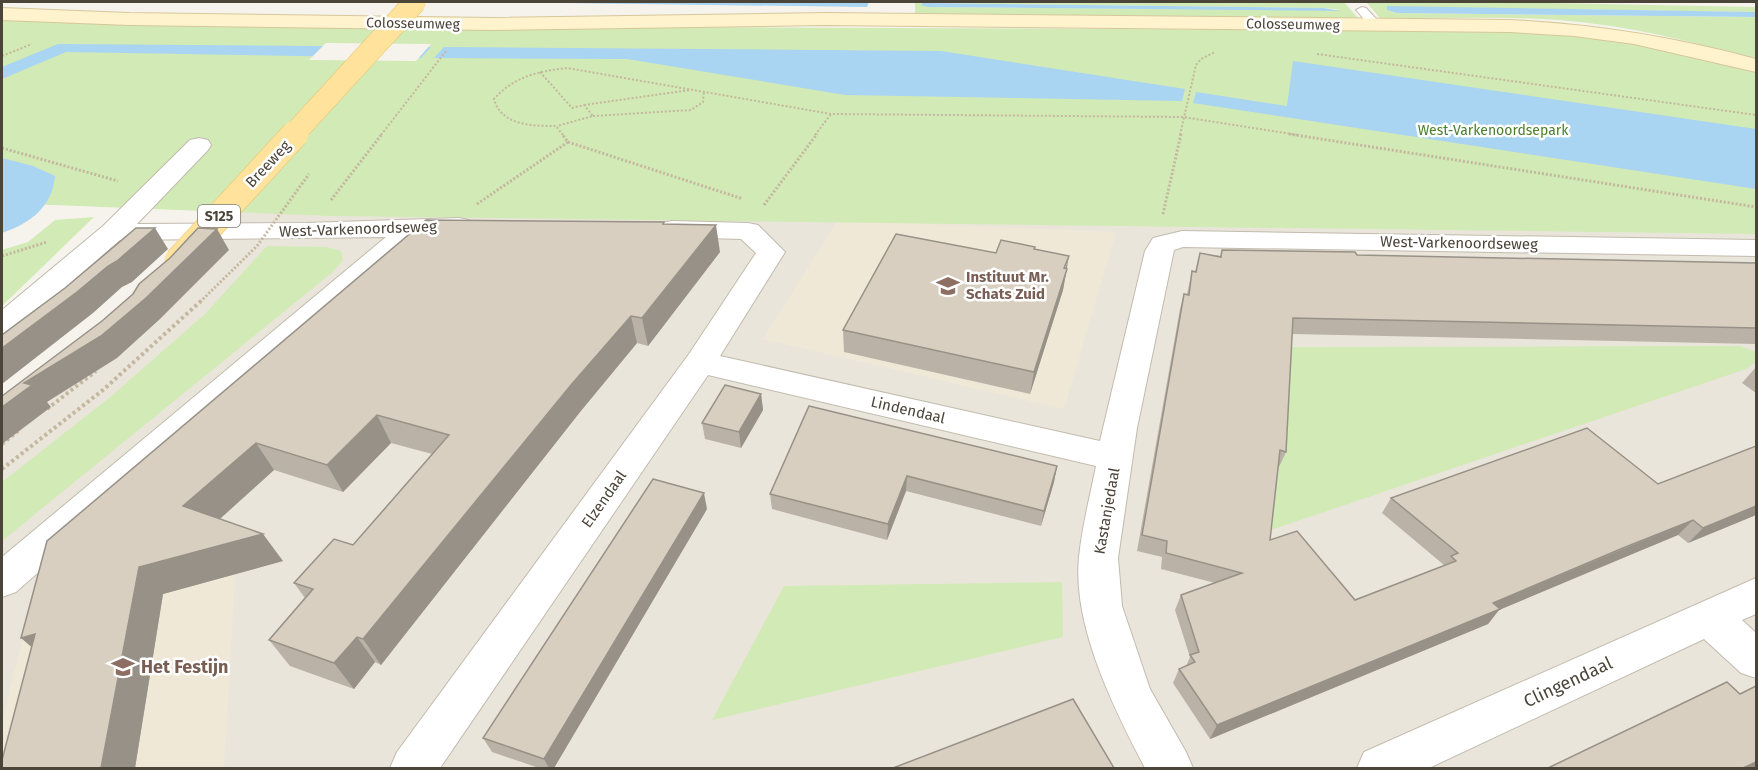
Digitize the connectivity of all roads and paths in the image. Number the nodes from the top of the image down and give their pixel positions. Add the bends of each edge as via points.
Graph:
1 (415, 2) edge
2 (2, 12) edge
3 (1222, 50) dead end
4 (1306, 52) dead end
5 (436, 64) dead end
6 (1756, 66) edge
7 (540, 72) junction
8 (694, 89) junction
9 (704, 91) junction
10 (584, 105) junction
11 (831, 114) junction
12 (1756, 115) edge
13 (593, 116) junction
14 (1183, 117) junction
15 (556, 126) junction
16 (568, 142) junction
17 (199, 145) dead end
18 (2, 148) edge
19 (312, 170) dead end
20 (153, 191) junction
21 (1756, 207) edge
22 (756, 218) junction
23 (468, 226) joint
24 (412, 229) junction
25 (643, 229) edge
26 (307, 231) junction
27 (113, 232) junction
28 (1163, 244) junction
29 (1756, 248) edge
30 (163, 276) edge
31 (2, 326) edge
32 (700, 362) junction
33 (104, 363) dead end
34 (39, 415) dead end
35 (21, 429) dead end
36 (2, 444) edge
37 (1116, 458) junction
38 (2, 469) edge
39 (2, 580) edge
40 (1756, 595) edge
41 (1710, 617) junction
42 (1756, 659) edge
43 (413, 768) edge
44 (1170, 768) edge
45 (1380, 768) edge

1 - 30 main road, Breeweg / S125, bridge
2 - 6 main road, Colosseumweg via 140,19 493,24 1368,17 1603,32 1680,46
3 - 14 path via 1196,65
4 - 12 path
5 - 26 path
7 - 8 path via 580,69
7 - 10 path via 572,108
7 - 15 path via 507,86 494,99 495,105 504,117 515,121
8 - 9 path
8 - 10 path
9 - 11 path
9 - 13 path via 703,102 691,110
10 - 13 path
11 - 14 path
11 - 22 path
13 - 15 path
14 - 21 path
14 - 28 path via 1162,221
15 - 16 path
16 - 22 path
16 - 23 path via 467,211
17 - 20 street
18 - 20 path
19 - 38 path, bridge via 256,246 219,285 103,390
20 - 27 street
22 - 25 street
22 - 32 street, Elzendaal via 771,252
23 - 24 street, West-Varkenoordseweg
24 - 26 street, West-Varkenoordseweg
24 - 39 street
26 - 27 street, West-Varkenoordseweg
27 - 31 street
28 - 29 street, West-Varkenoordseweg via 1182,238
28 - 37 street, Kastanjedaal
32 - 37 street, Lindendaal
32 - 43 street, Elzendaal
33 - 34 path
35 - 36 path
37 - 44 street, Kastanjedaal via 1098,558 1102,606 1131,697
40 - 41 street, Clingendaal
41 - 42 street
41 - 45 street, Clingendaal

